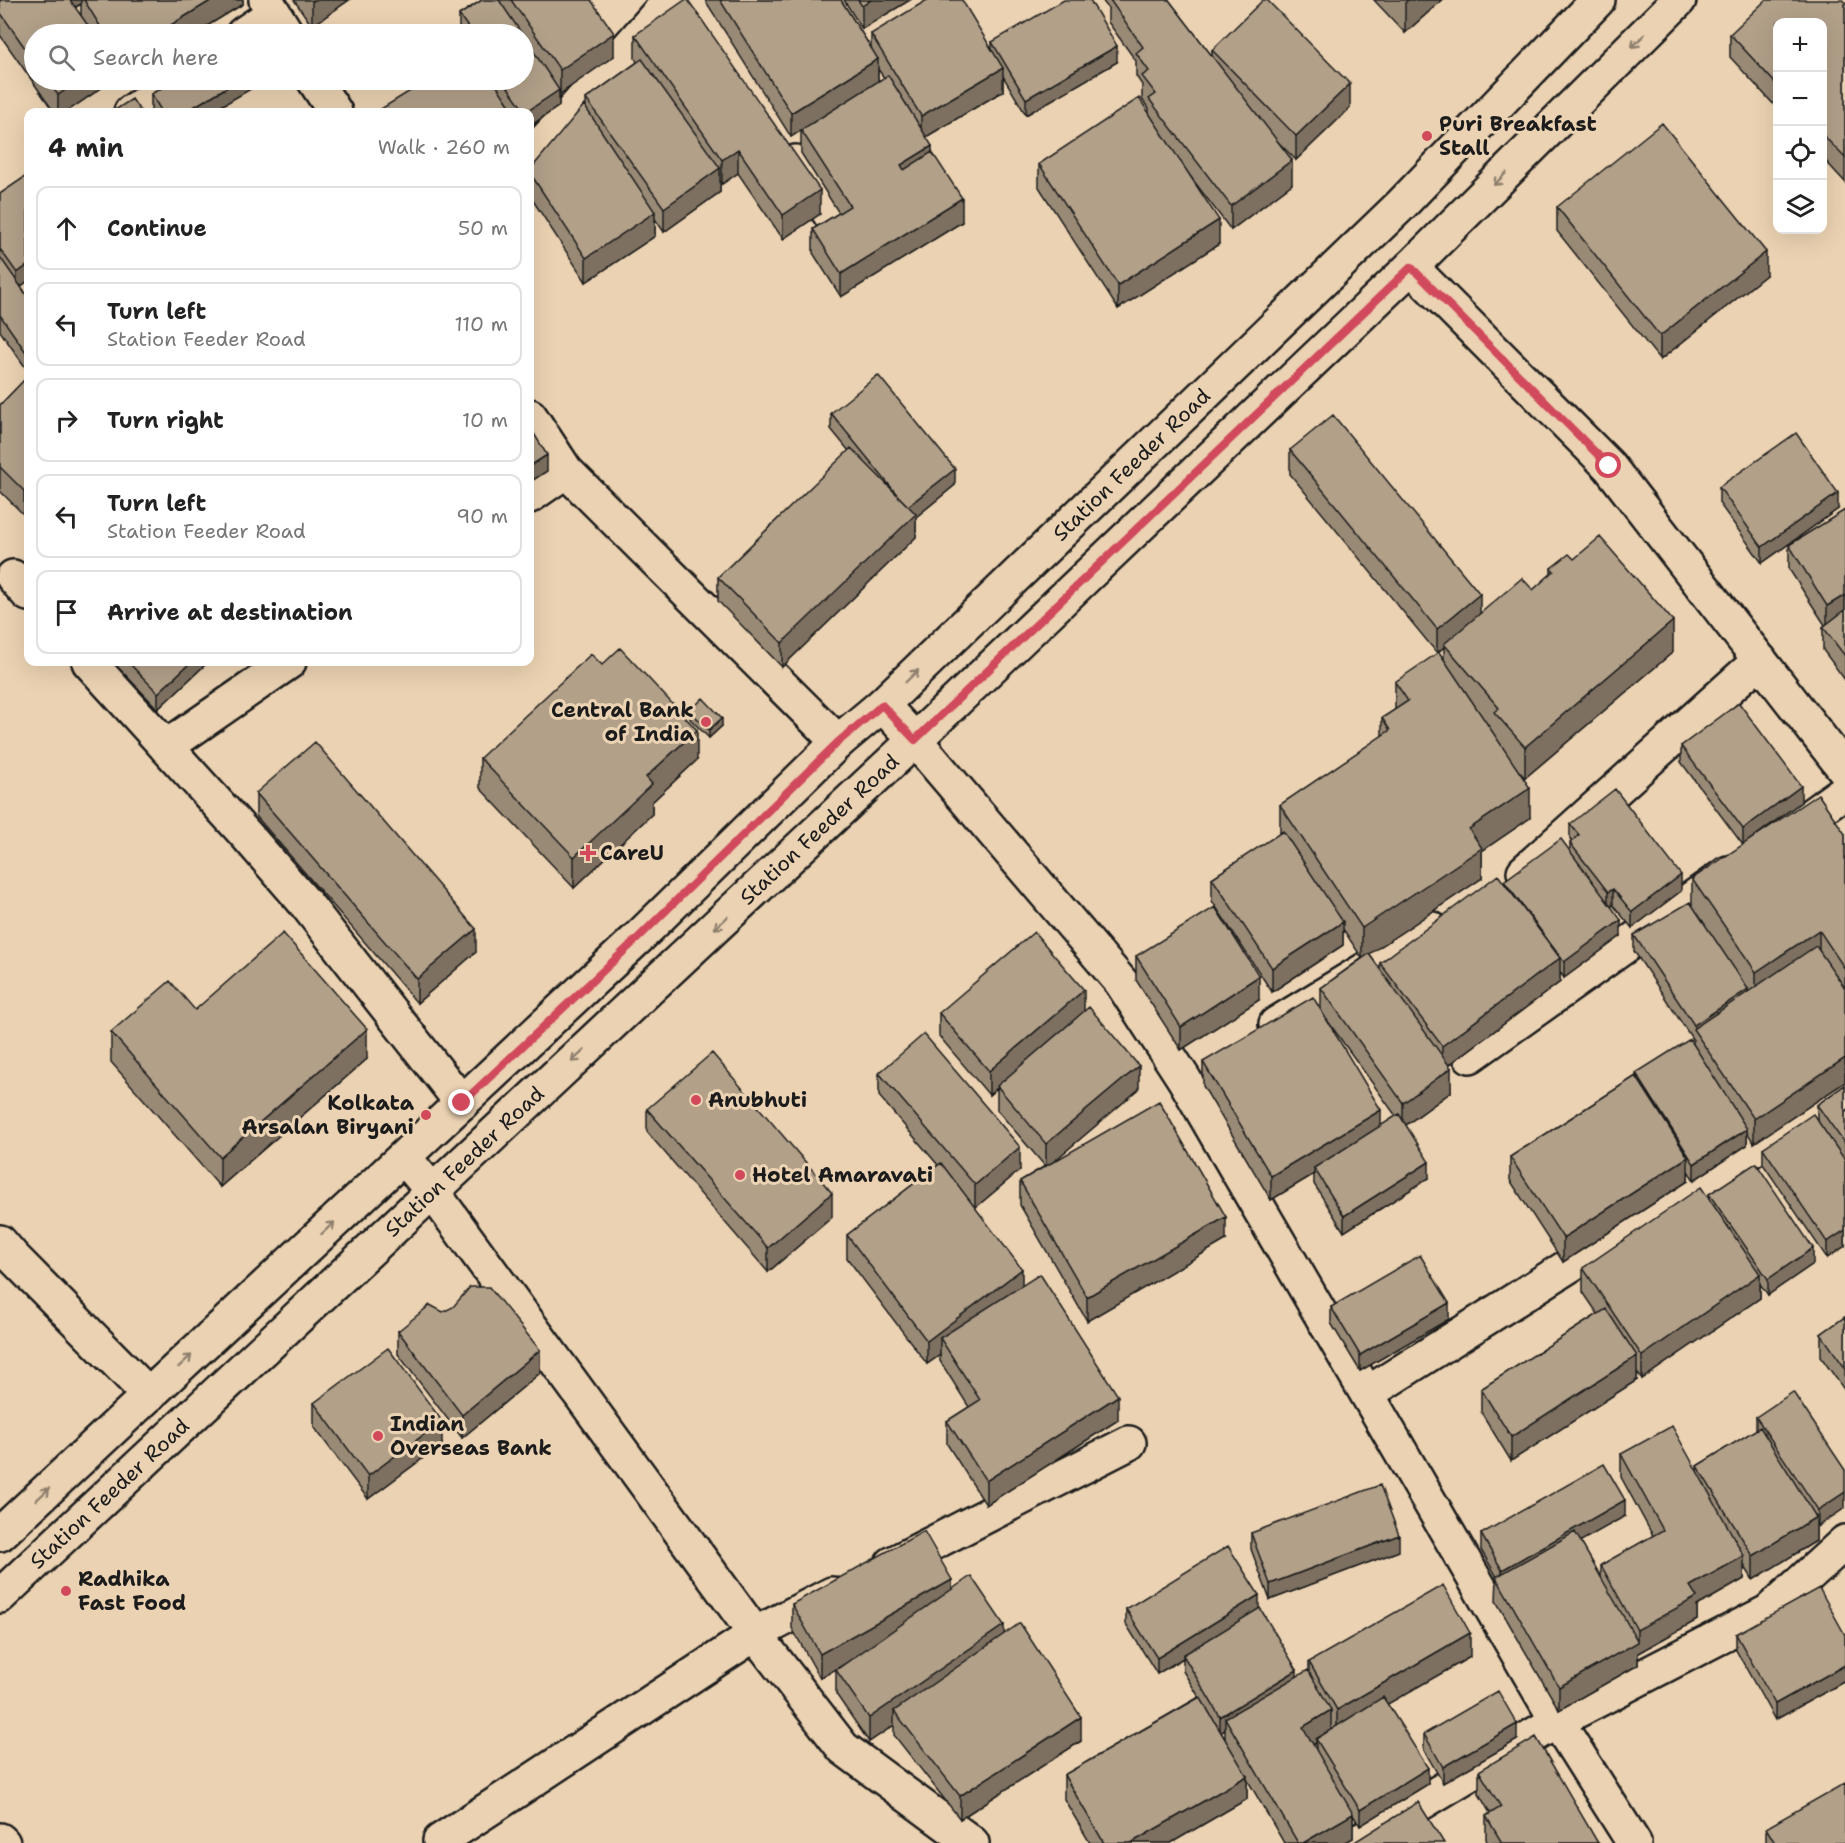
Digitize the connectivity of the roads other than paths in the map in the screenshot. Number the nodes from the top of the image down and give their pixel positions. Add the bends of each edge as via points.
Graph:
1 (670, 0) edge
2 (1598, 0) edge
3 (1679, 0) edge
4 (275, 16) edge
5 (261, 24) edge
6 (163, 90) edge
7 (320, 90) edge
8 (137, 108) edge
9 (332, 108) edge
10 (782, 141) edge
11 (534, 152) edge
12 (839, 228) edge
13 (1411, 267) junction
14 (534, 422) edge
15 (566, 471) junction
16 (534, 493) edge
17 (1760, 660) junction
18 (93, 666) edge
19 (283, 666) edge
20 (882, 705) junction
21 (915, 740) junction
22 (838, 742) junction
23 (166, 747) junction
24 (1845, 770) edge
25 (1845, 791) edge
26 (1499, 888) edge
27 (1458, 913) edge
28 (1255, 1036) edge
29 (1470, 1056) edge
30 (1845, 1091) edge
31 (462, 1103) junction
32 (404, 1157) junction
33 (432, 1191) junction
34 (0, 1242) edge
35 (1368, 1393) junction
36 (149, 1395) junction
37 (1129, 1443) dead end
38 (0, 1534) edge
39 (1845, 1542) edge
40 (0, 1596) edge
41 (755, 1634) junction
42 (1557, 1721) junction
43 (441, 1840) dead end
44 (972, 1843) edge
45 (1355, 1843) edge
46 (1634, 1843) edge

1 - 11 street
20 -> 2 street, Station Feeder Road via 1401,205
3 -> 13 street, Station Feeder Road
4 - 5 street
6 - 8 street
7 - 9 street
10 - 12 street
13 - 17 street via 1609,466
13 - 21 street, Station Feeder Road
14 - 15 street
15 - 16 street
15 - 22 street
17 - 24 street
17 - 26 street via 1519,876
18 - 23 street
19 - 23 street
20 - 21 street
20 - 22 street, Station Feeder Road
21 -> 33 street, Station Feeder Road
21 - 35 street via 1194,1073
22 - 31 street, Station Feeder Road
23 - 31 street via 306,904
25 - 29 street
27 - 28 street
30 - 35 street
31 - 32 street, Station Feeder Road
32 - 33 street
36 -> 32 street, Station Feeder Road
33 - 40 street, Station Feeder Road
33 - 41 street
34 - 36 street
35 - 42 street
38 -> 36 street, Station Feeder Road
37 - 41 street
39 - 42 street via 1768,1612
41 - 43 street
41 - 44 street via 843,1748
42 - 45 street
42 - 46 street

